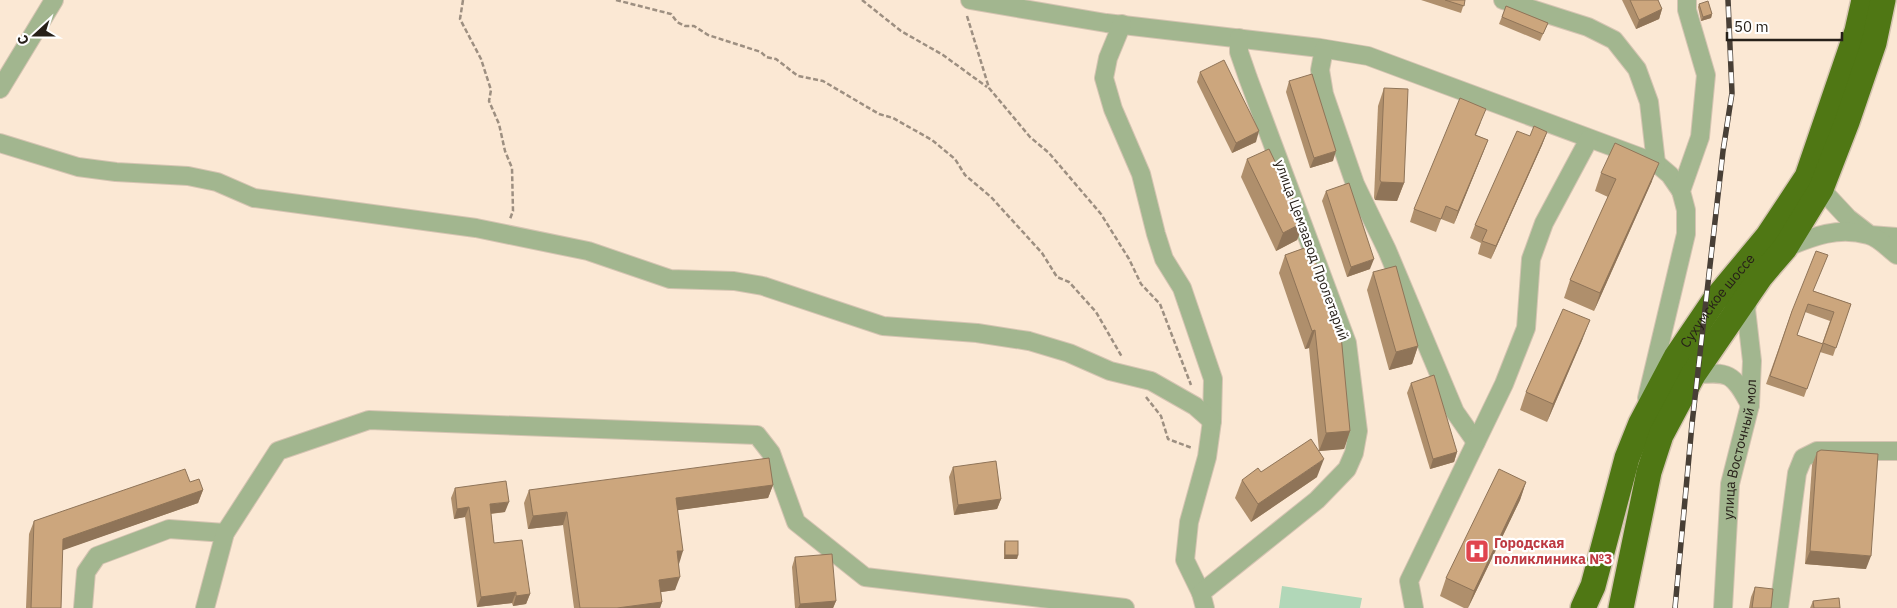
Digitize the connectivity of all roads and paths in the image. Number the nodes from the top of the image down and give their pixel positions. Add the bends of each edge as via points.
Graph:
1 (54, 0) edge
2 (462, 0) edge
3 (616, 0) edge
4 (862, 0) edge
5 (1503, 0) edge
6 (1687, 0) edge
7 (1864, 0) edge
8 (1883, 0) edge
9 (968, 4) edge
10 (1122, 24) junction
11 (1240, 38) junction
12 (1324, 49) junction
13 (989, 88) junction
14 (0, 89) edge
15 (1589, 139) junction
16 (0, 143) edge
17 (1656, 164) junction
18 (1820, 188) junction
19 (1681, 191) junction
20 (502, 233) junction
21 (1870, 235) junction
22 (1897, 237) edge
23 (1785, 248) junction
24 (1897, 255) edge
25 (1750, 292) junction
26 (1693, 375) junction
27 (1133, 376) junction
28 (1750, 405) junction
29 (1195, 406) junction
30 (1212, 421) junction
31 (1641, 423) junction
32 (1476, 442) junction
33 (1897, 451) edge
34 (1206, 460) junction
35 (225, 533) junction
36 (1203, 600) edge
37 (83, 608) edge
38 (205, 608) edge
39 (1125, 608) edge
40 (1414, 608) edge
41 (1583, 608) edge
42 (1621, 608) edge
43 (1723, 608) edge
44 (1779, 608) edge

1 - 14 street
2 - 20 path via 460,20 481,59 491,90 489,101 512,168 513,211
3 - 27 path via 671,14 684,26 694,26 708,35 761,52 798,76 823,81 932,140 954,159 965,175 991,196 1042,253 1057,278 1069,282 1096,312
4 - 13 path via 901,31 943,55
5 - 17 street via 1588,27 1614,40 1636,69 1649,102
6 - 19 street via 1706,75 1700,137
7 - 31 highway, Сухумское шоссе via 1857,32 1807,177 1768,236 1714,301 1681,349
8 - 18 highway, Сухумское шоссе via 1874,43
9 - 10 street
9 - 13 path
10 - 11 street
10 - 30 street via 1108,58 1104,78 1113,109 1142,174 1164,259 1182,288 1206,356 1213,379
11 - 12 street
11 - 36 street, улица Цемзавод Пролетарий via 1239,52 1248,78 1347,343 1358,431 1347,469 1317,500
12 - 15 street via 1368,56
12 - 32 street via 1320,70 1324,94 1356,184 1455,412
13 - 29 path via 1101,214 1141,284 1160,304 1194,392
15 - 17 street
15 - 32 street via 1544,223 1530,259 1526,328
16 - 20 street via 78,167 188,176 217,182 254,198
17 - 19 street via 1670,175
18 - 21 street via 1848,218
18 - 23 highway, Сухумское шоссе
19 - 31 street via 1686,210 1686,234
20 - 27 street via 588,251 670,279 734,281 763,286 883,326 977,333 1029,341 1069,353 1110,371
21 - 22 street
21 - 23 street via 1839,231 1817,235
21 - 24 street
23 - 25 highway, Сухумское шоссе
25 - 26 highway, Сухумское шоссе
25 - 28 street, улица Восточный мол via 1746,309 1752,361
26 - 28 street via 1726,374 1739,384
26 - 42 highway, Сухумское шоссе via 1661,435 1649,472
27 - 29 street
27 - 34 path via 1161,416 1168,439 1197,451
28 - 43 street, улица Восточный мол via 1730,484
29 - 30 street
30 - 34 street
31 - 41 highway, Сухумское шоссе via 1627,458 1593,586
32 - 40 street via 1409,581
33 - 44 street via 1817,451 1803,458 1797,473
34 - 36 street via 1190,522 1185,560
35 - 37 street via 169,529 97,556 86,572
35 - 38 street
35 - 39 street via 278,451 369,420 757,435 771,453 796,522 865,577

